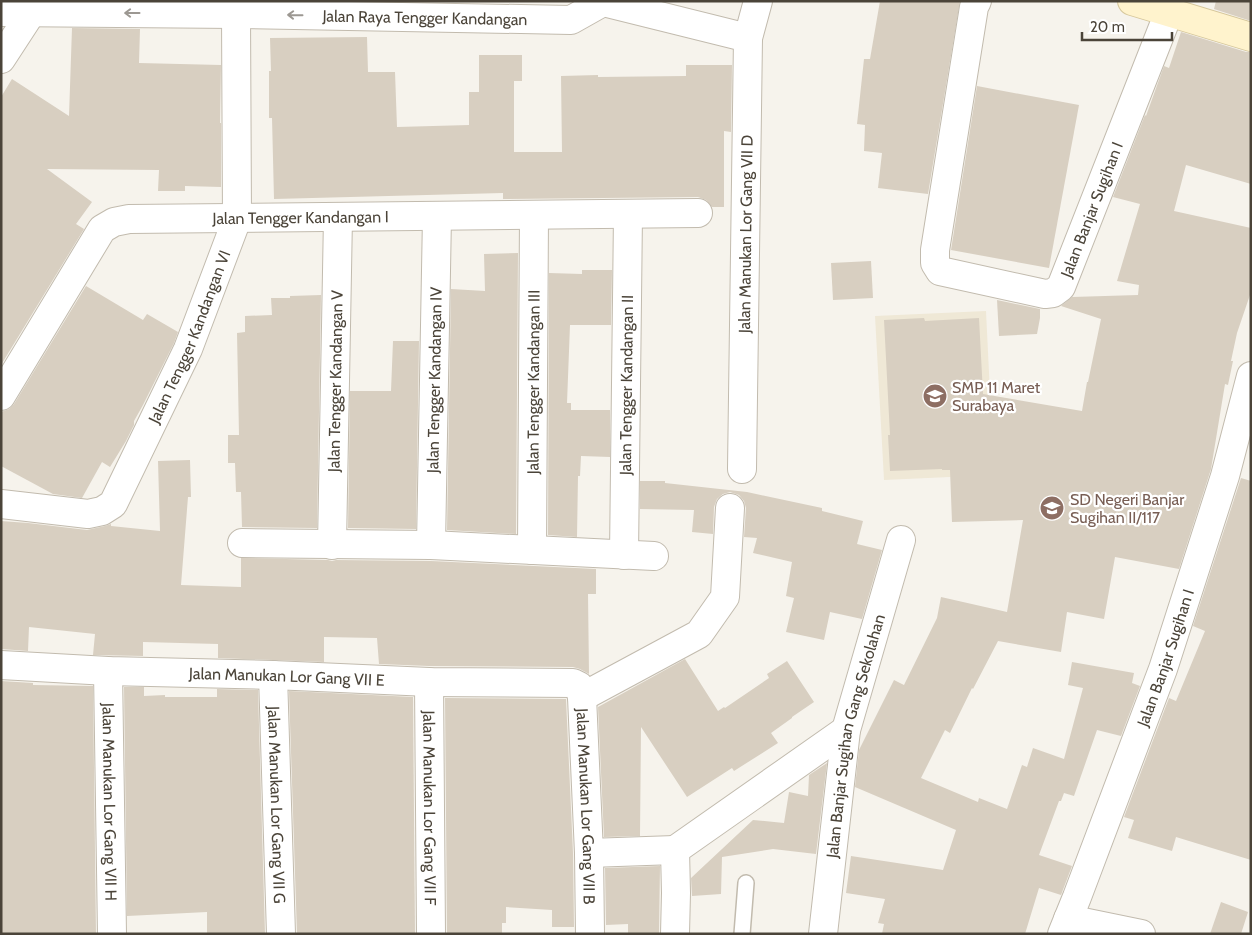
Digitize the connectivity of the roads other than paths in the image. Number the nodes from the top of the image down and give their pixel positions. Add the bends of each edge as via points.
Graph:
1 (758, 1) edge
2 (976, 1) edge
3 (1132, 1) edge
4 (602, 2) edge
5 (350, 9) edge
6 (1, 12) edge
7 (31, 12) junction
8 (1169, 12) junction
9 (236, 14) junction
10 (1251, 37) edge
11 (748, 38) junction
12 (1, 59) edge
13 (698, 213) dead end
14 (628, 214) junction
15 (534, 215) junction
16 (437, 216) junction
17 (338, 217) junction
18 (237, 218) junction
19 (1251, 376) edge
20 (1, 396) edge
21 (742, 469) dead end
22 (1, 504) edge
23 (730, 508) dead end
24 (901, 540) dead end
25 (242, 543) dead end
26 (332, 545) junction
27 (431, 545) junction
28 (532, 550) junction
29 (624, 555) junction
30 (654, 556) dead end
31 (1, 665) edge
32 (108, 671) junction
33 (273, 675) junction
34 (429, 682) junction
35 (578, 690) junction
36 (846, 730) junction
37 (675, 850) junction
38 (589, 853) junction
39 (746, 883) dead end
40 (1065, 927) edge
41 (112, 934) edge
42 (281, 934) edge
43 (431, 934) edge
44 (590, 934) edge
45 (675, 934) edge
46 (742, 934) edge
47 (823, 934) edge
48 (1141, 934) edge

1 - 11 street, Jalan Manukan Lor Gang VII D
2 - 8 street, Jalan Banjar Sugihan I via 935,263 940,271 1044,294 1053,293 1060,287
3 - 8 main road
4 - 5 street, Jalan Raya Tengger Kandangan via 571,20
4 - 11 street, Jalan Raya Tengger Kandangan
5 -> 9 street, Jalan Raya Tengger Kandangan
6 - 7 street, Jalan Raya Tengger Kandangan
9 -> 7 street, Jalan Raya Tengger Kandangan
7 - 12 street
8 - 10 main road
9 - 18 street, Jalan Tengger Kandangan VI
11 - 21 street, Jalan Manukan Lor Gang VII D
13 - 14 street, Jalan Tengger Kandangan I
14 - 15 street, Jalan Tengger Kandangan I
14 - 29 street, Jalan Tengger Kandangan II
15 - 16 street, Jalan Tengger Kandangan I
15 - 28 street, Jalan Tengger Kandangan III
16 - 17 street, Jalan Tengger Kandangan I
16 - 27 street, Jalan Tengger Kandangan IV
17 - 18 street, Jalan Tengger Kandangan I
17 - 26 street, Jalan Tengger Kandangan V
18 - 20 street, Jalan Tengger Kandangan I via 129,220 114,222 102,229
18 - 22 street, Jalan Tengger Kandangan VI via 188,349 113,504 88,514
19 - 40 street, Jalan Banjar Sugihan I via 1225,476 1163,669
23 - 35 street via 725,597 699,634
24 - 36 street, Jalan Banjar Sugihan Gang Sekolahan
25 - 26 street
26 - 27 street
27 - 28 street
28 - 29 street
29 - 30 street
31 - 32 street, Jalan Manukan Lor Gang VII E
32 - 33 street, Jalan Manukan Lor Gang VII E
32 - 41 street, Jalan Manukan Lor Gang VII H
33 - 34 street, Jalan Manukan Lor Gang VII E
33 - 42 street, Jalan Manukan Lor Gang VII G
34 - 35 street, Jalan Manukan Lor Gang VII E
34 - 43 street, Jalan Manukan Lor Gang VII F
35 - 38 street, Jalan Manukan Lor Gang VII B
36 - 37 street
36 - 47 street, Jalan Banjar Sugihan Gang Sekolahan
37 - 38 street
37 - 45 street
38 - 44 street, Jalan Manukan Lor Gang VII B
39 - 46 lane
40 - 48 street

